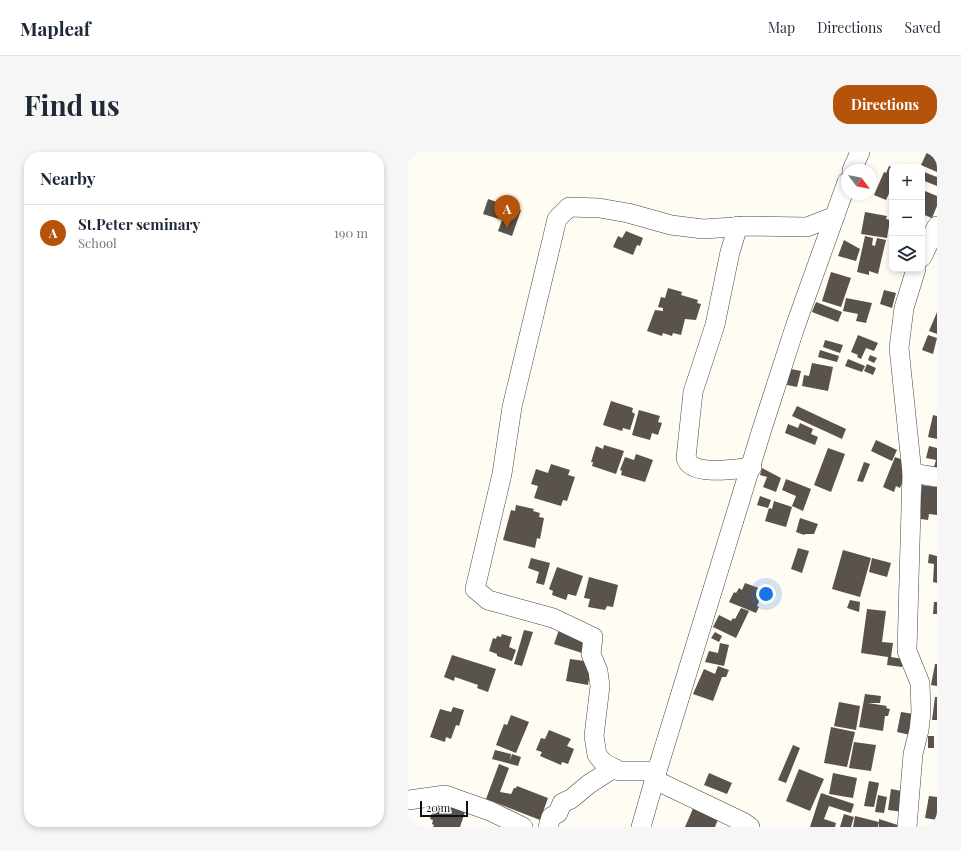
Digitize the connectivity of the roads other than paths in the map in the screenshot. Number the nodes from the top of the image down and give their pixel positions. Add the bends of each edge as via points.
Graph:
1 (860, 152) edge
2 (855, 164) edge
3 (841, 199) edge
4 (835, 216) junction
5 (738, 226) junction
6 (937, 226) edge
7 (925, 251) edge
8 (915, 272) edge
9 (752, 467) junction
10 (912, 473) junction
11 (937, 477) edge
12 (614, 768) junction
13 (656, 776) junction
14 (408, 800) edge
15 (523, 827) edge
16 (548, 827) edge
17 (642, 827) edge
18 (750, 827) edge
19 (907, 827) edge

1 - 2 street
3 - 4 street
4 - 5 street via 807,227
4 - 9 street via 795,327
5 - 9 street via 715,325 693,392 686,458 690,465 711,471
5 - 12 street via 698,228 672,225 599,208 569,207 557,219 512,407 502,474 474,589 488,600 553,618 593,637 591,654 598,671 600,686 594,742 600,759
6 - 7 street
8 - 10 street via 904,308 899,348
9 - 13 street
10 - 11 street
10 - 19 street via 907,651 920,683 921,712 913,754
12 - 13 street via 619,771
12 - 16 street via 562,803 558,813 551,817
13 - 17 street
13 - 18 street
14 - 15 street via 445,795 490,811

